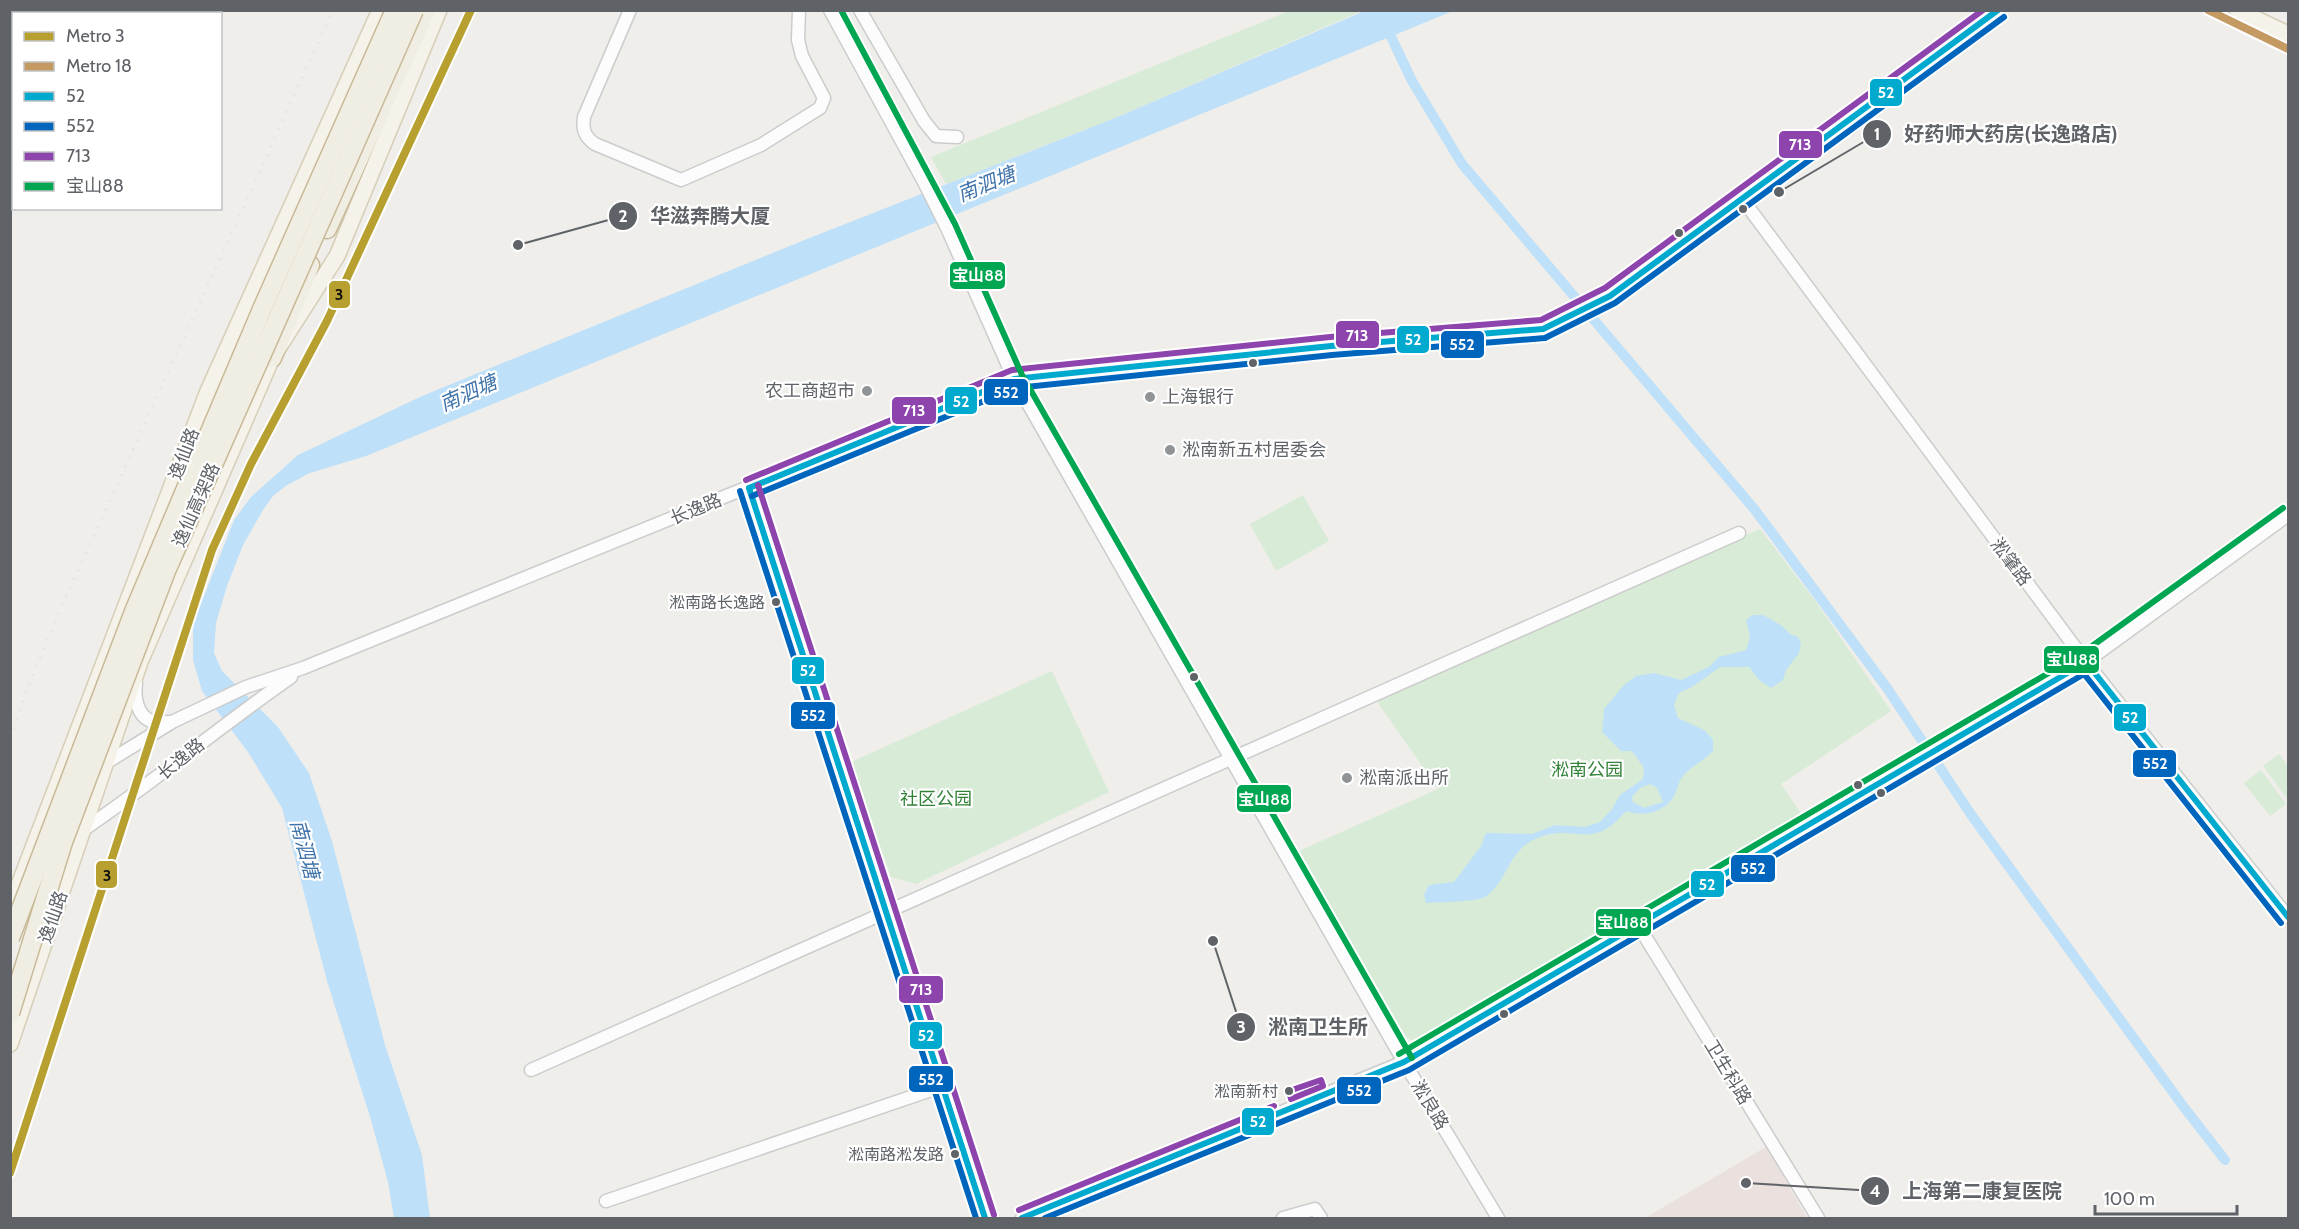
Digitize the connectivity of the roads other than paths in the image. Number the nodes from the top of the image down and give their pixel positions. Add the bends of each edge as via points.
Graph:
1 (380, 10) edge
2 (395, 10) edge
3 (412, 10) edge
4 (426, 10) edge
5 (439, 10) edge
6 (630, 10) edge
7 (799, 10) edge
8 (830, 10) edge
9 (860, 10) edge
10 (1999, 10) edge
11 (2237, 10) edge
12 (2289, 34) edge
13 (957, 137) dead end
14 (1743, 200) junction
15 (272, 358) junction
16 (1014, 379) junction
17 (749, 488) junction
18 (2289, 515) edge
19 (1739, 533) dead end
20 (2086, 662) junction
21 (303, 668) junction
22 (137, 671) junction
23 (174, 721) junction
24 (1232, 757) junction
25 (105, 764) junction
26 (58, 784) junction
27 (82, 831) junction
28 (26, 867) junction
29 (10, 908) edge
30 (888, 914) junction
31 (2289, 917) edge
32 (1638, 925) junction
33 (10, 938) edge
34 (10, 1012) edge
35 (10, 1044) edge
36 (1404, 1062) junction
37 (531, 1070) dead end
38 (943, 1086) junction
39 (606, 1201) dead end
40 (985, 1218) edge
41 (1022, 1218) edge
42 (1283, 1218) edge
43 (1321, 1218) edge
44 (1498, 1218) edge
45 (1818, 1218) edge

1 - 26 main road, 逸仙路 via 208,391
2 - 33 highway, 逸仙高架路, bridge via 135,609
3 - 15 main road, 逸仙路 via 296,266
3 - 34 highway, 逸仙高架路, bridge via 166,572 63,842
4 - 15 highway
5 - 15 main road, 逸仙路 via 337,256
6 - 7 street via 584,117 584,131 595,144 681,180 761,145 820,108 824,98 798,40
8 - 16 street, 淞良路 via 947,228
9 - 13 street via 924,121 936,136
10 - 14 street, 长逸路
11 - 12 main road
14 - 16 street, 长逸路 via 1610,296 1543,329 1331,346
14 - 20 street, 淞肇路
15 - 22 main road, 逸仙路
16 - 17 street, 长逸路
16 - 24 street, 淞良路
17 - 21 street, 长逸路
17 - 30 street
18 - 20 street
19 - 24 street
20 - 31 street, 淞肇路
20 - 32 street
21 - 23 street, 长逸路 via 246,687
21 - 27 street, 长逸路
22 - 23 street via 136,704 156,723
22 - 25 main road, 逸仙路
23 - 25 street, 长逸路
24 - 30 street
24 - 36 street, 淞良路
25 - 26 street, 长逸路
25 - 27 main road, 逸仙路
26 - 28 main road, 逸仙路
27 - 28 street, 长逸路
27 - 35 main road, 逸仙路
28 - 29 main road, 逸仙路
30 - 37 street
30 - 38 street
32 - 36 street
32 - 45 street, 卫生科路
36 - 41 street
36 - 44 street, 淞良路
38 - 39 street
38 - 40 street
42 - 43 street via 1315,1209

